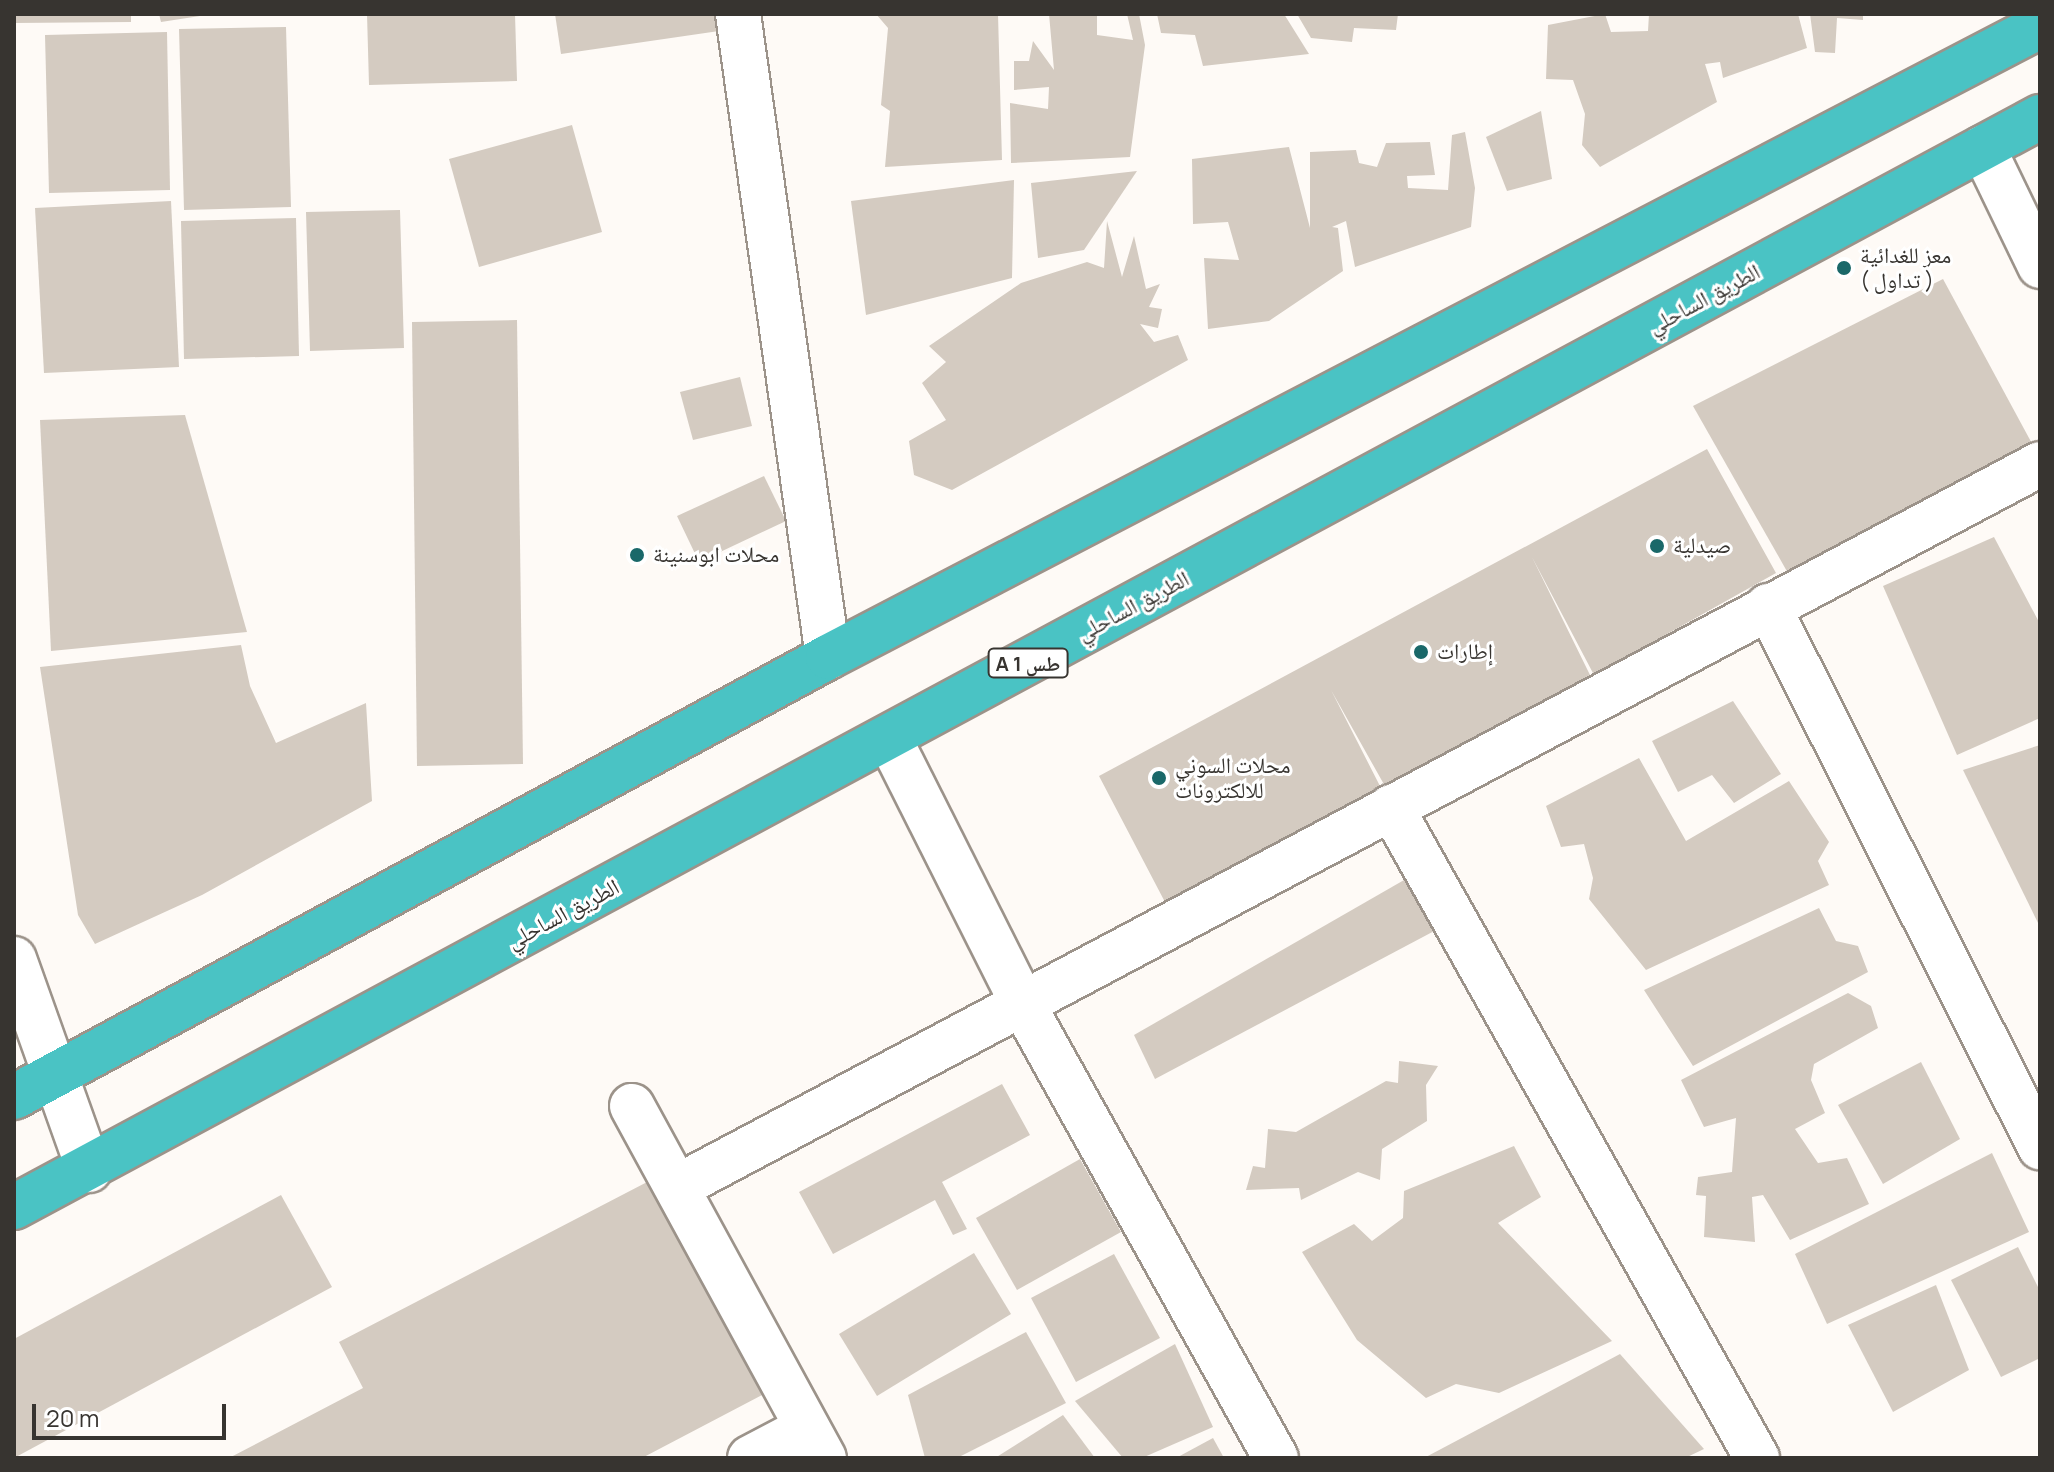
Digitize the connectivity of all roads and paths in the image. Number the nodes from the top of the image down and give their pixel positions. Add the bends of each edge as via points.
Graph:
1 (738, 14) edge
2 (2040, 26) edge
3 (2040, 117) edge
4 (1983, 148) junction
5 (2040, 266) edge
6 (2040, 464) edge
7 (1768, 606) junction
8 (828, 657) junction
9 (889, 738) junction
10 (1391, 807) junction
11 (14, 959) edge
12 (1022, 1003) junction
13 (55, 1075) junction
14 (14, 1097) edge
15 (632, 1106) dead end
16 (2040, 1147) edge
17 (89, 1170) junction
18 (677, 1187) junction
19 (14, 1207) edge
20 (815, 1443) edge
21 (750, 1458) edge
22 (1276, 1458) edge
23 (1757, 1458) edge

1 - 8 street
2 - 8 highway
3 - 4 highway, الطريق الساحلي / A 1 طس
4 - 5 street
4 - 9 highway, الطريق الساحلي / A 1 طس
6 - 7 street
7 - 10 street
7 - 16 street
8 - 13 highway
9 - 12 street
9 - 17 highway, الطريق الساحلي / A 1 طس
10 - 12 street
10 - 23 street
11 - 13 street
12 - 18 street
12 - 22 street
13 - 14 highway
13 - 17 street
15 - 18 street
17 - 19 highway, الطريق الساحلي / A 1 طس
18 - 20 street
20 - 21 street

